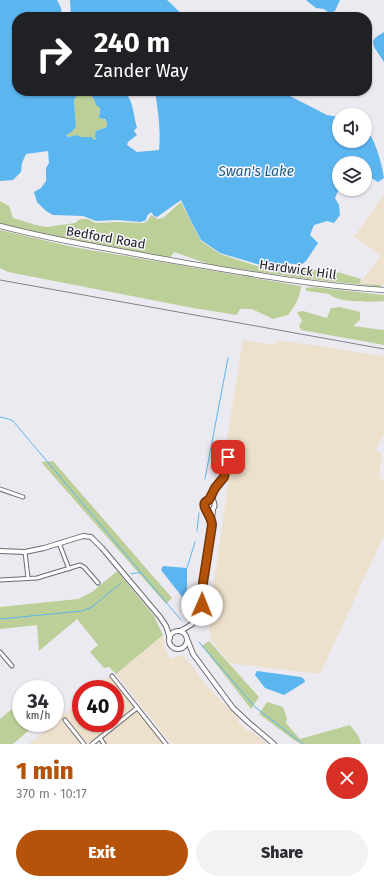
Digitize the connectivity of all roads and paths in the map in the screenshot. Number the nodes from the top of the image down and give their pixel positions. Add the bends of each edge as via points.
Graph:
1 (0, 226) edge
2 (209, 267) joint
3 (384, 290) edge
4 (228, 457) dead end
5 (0, 489) edge
6 (213, 492) junction
7 (23, 497) dead end
8 (209, 500) junction
9 (214, 502) junction
10 (213, 509) junction
11 (207, 510) junction
12 (212, 520) junction
13 (60, 543) junction
14 (0, 551) edge
15 (25, 552) junction
16 (69, 569) junction
17 (28, 578) junction
18 (0, 580) edge
19 (98, 583) dead end
20 (193, 623) junction
21 (166, 626) junction
22 (177, 631) junction
23 (187, 636) junction
24 (170, 638) junction
25 (188, 641) junction
26 (181, 648) junction
27 (0, 652) edge
28 (193, 654) junction
29 (12, 666) dead end
30 (112, 676) dead end
31 (137, 708) junction
32 (124, 718) edge
33 (65, 720) dead end
34 (107, 732) edge
35 (100, 738) junction
36 (84, 744) edge
37 (92, 744) edge
38 (104, 744) edge
39 (166, 744) edge
40 (274, 744) edge

1 - 2 main road, Bedford Road via 60,240
2 - 3 main road, Hardwick Hill via 297,281
4 - 6 street via 224,477
5 - 7 street
6 - 8 street
6 - 9 street
8 - 9 street
8 - 11 street via 204,504
9 - 10 street
10 - 11 street
10 - 12 street
11 - 12 street
12 - 20 street via 202,605 197,620
13 - 15 street
13 - 16 street
13 - 21 street via 83,536 91,537
14 - 15 street
15 - 17 street
16 - 17 street
16 - 19 street via 80,565
17 - 18 street
20 - 22 street
20 - 23 street
21 - 22 street
21 - 24 street
22 - 23 street
22 - 24 street via 171,634
23 - 25 street
24 - 26 street via 173,647
25 - 26 street
25 - 28 street
26 - 28 street
27 - 29 street
28 - 40 street via 233,708
30 - 31 street
31 - 32 street
31 - 39 street
33 - 36 street
34 - 35 street
35 - 37 street
35 - 38 street

